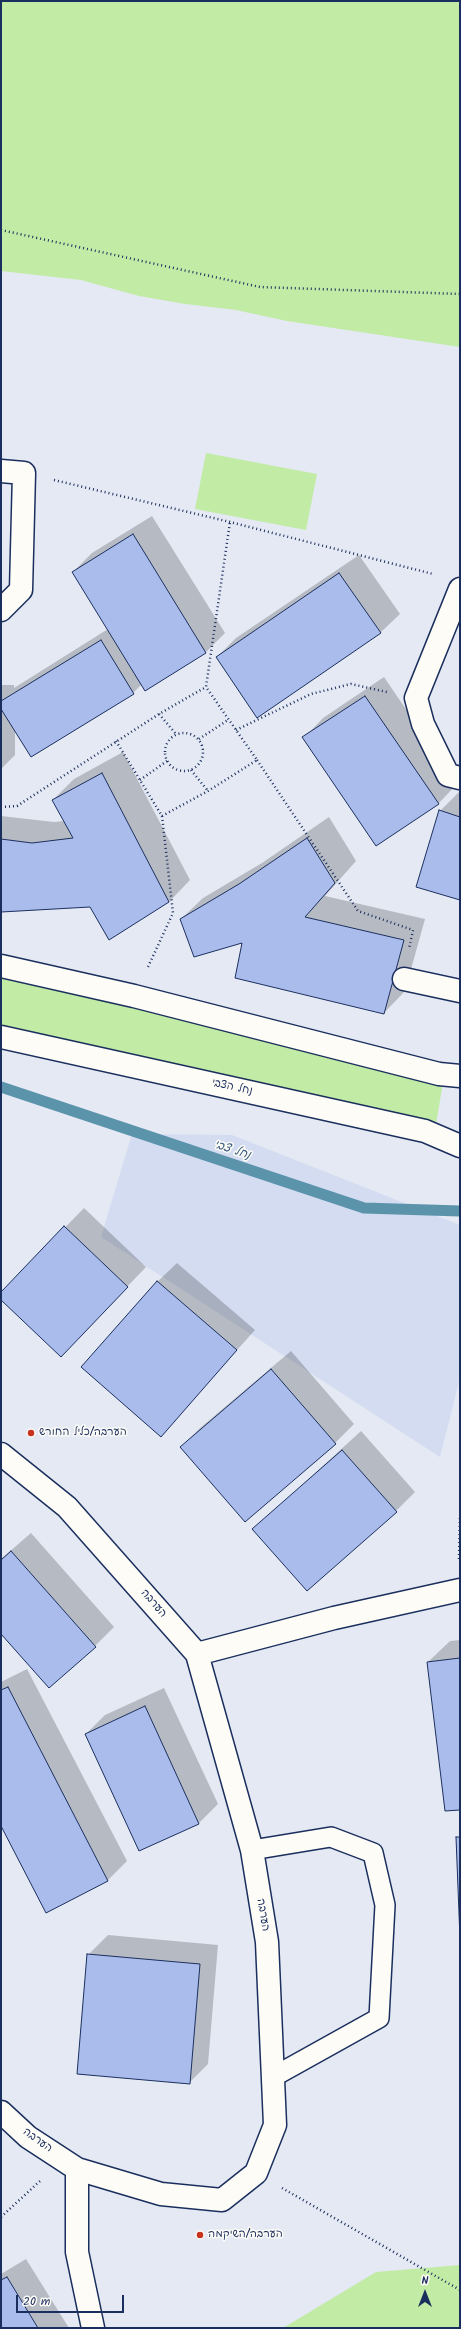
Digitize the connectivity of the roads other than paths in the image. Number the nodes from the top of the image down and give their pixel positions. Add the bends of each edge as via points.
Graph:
1 (1, 471) edge
2 (460, 589) edge
3 (1, 610) edge
4 (460, 778) edge
5 (1, 966) edge
6 (404, 979) road end
7 (460, 991) edge
8 (1, 1037) edge
9 (460, 1076) edge
10 (460, 1146) edge
11 (1, 1454) edge
12 (459, 1590) edge
13 (197, 1654) junction
14 (252, 1850) junction
15 (273, 2077) junction
16 (1, 2112) edge
17 (70, 2164) junction
18 (93, 2328) edge

1 - 3 street via 24,473 21,590
2 - 4 street via 416,698 423,724 448,775
5 - 9 street via 134,996 439,1074
6 - 7 street
8 - 10 street, נחל הצבי via 425,1131
11 - 13 street, הערבה via 67,1507
12 - 13 street via 334,1618
13 - 14 street, הערבה
14 - 15 street, הערבה via 267,1942
14 - 15 lane via 330,1837 373,1853 385,1905 379,2018
15 - 17 street, הערבה via 275,2125 256,2173 222,2200 161,2194
16 - 17 street, הערבה via 28,2137
17 - 18 street via 77,2252

